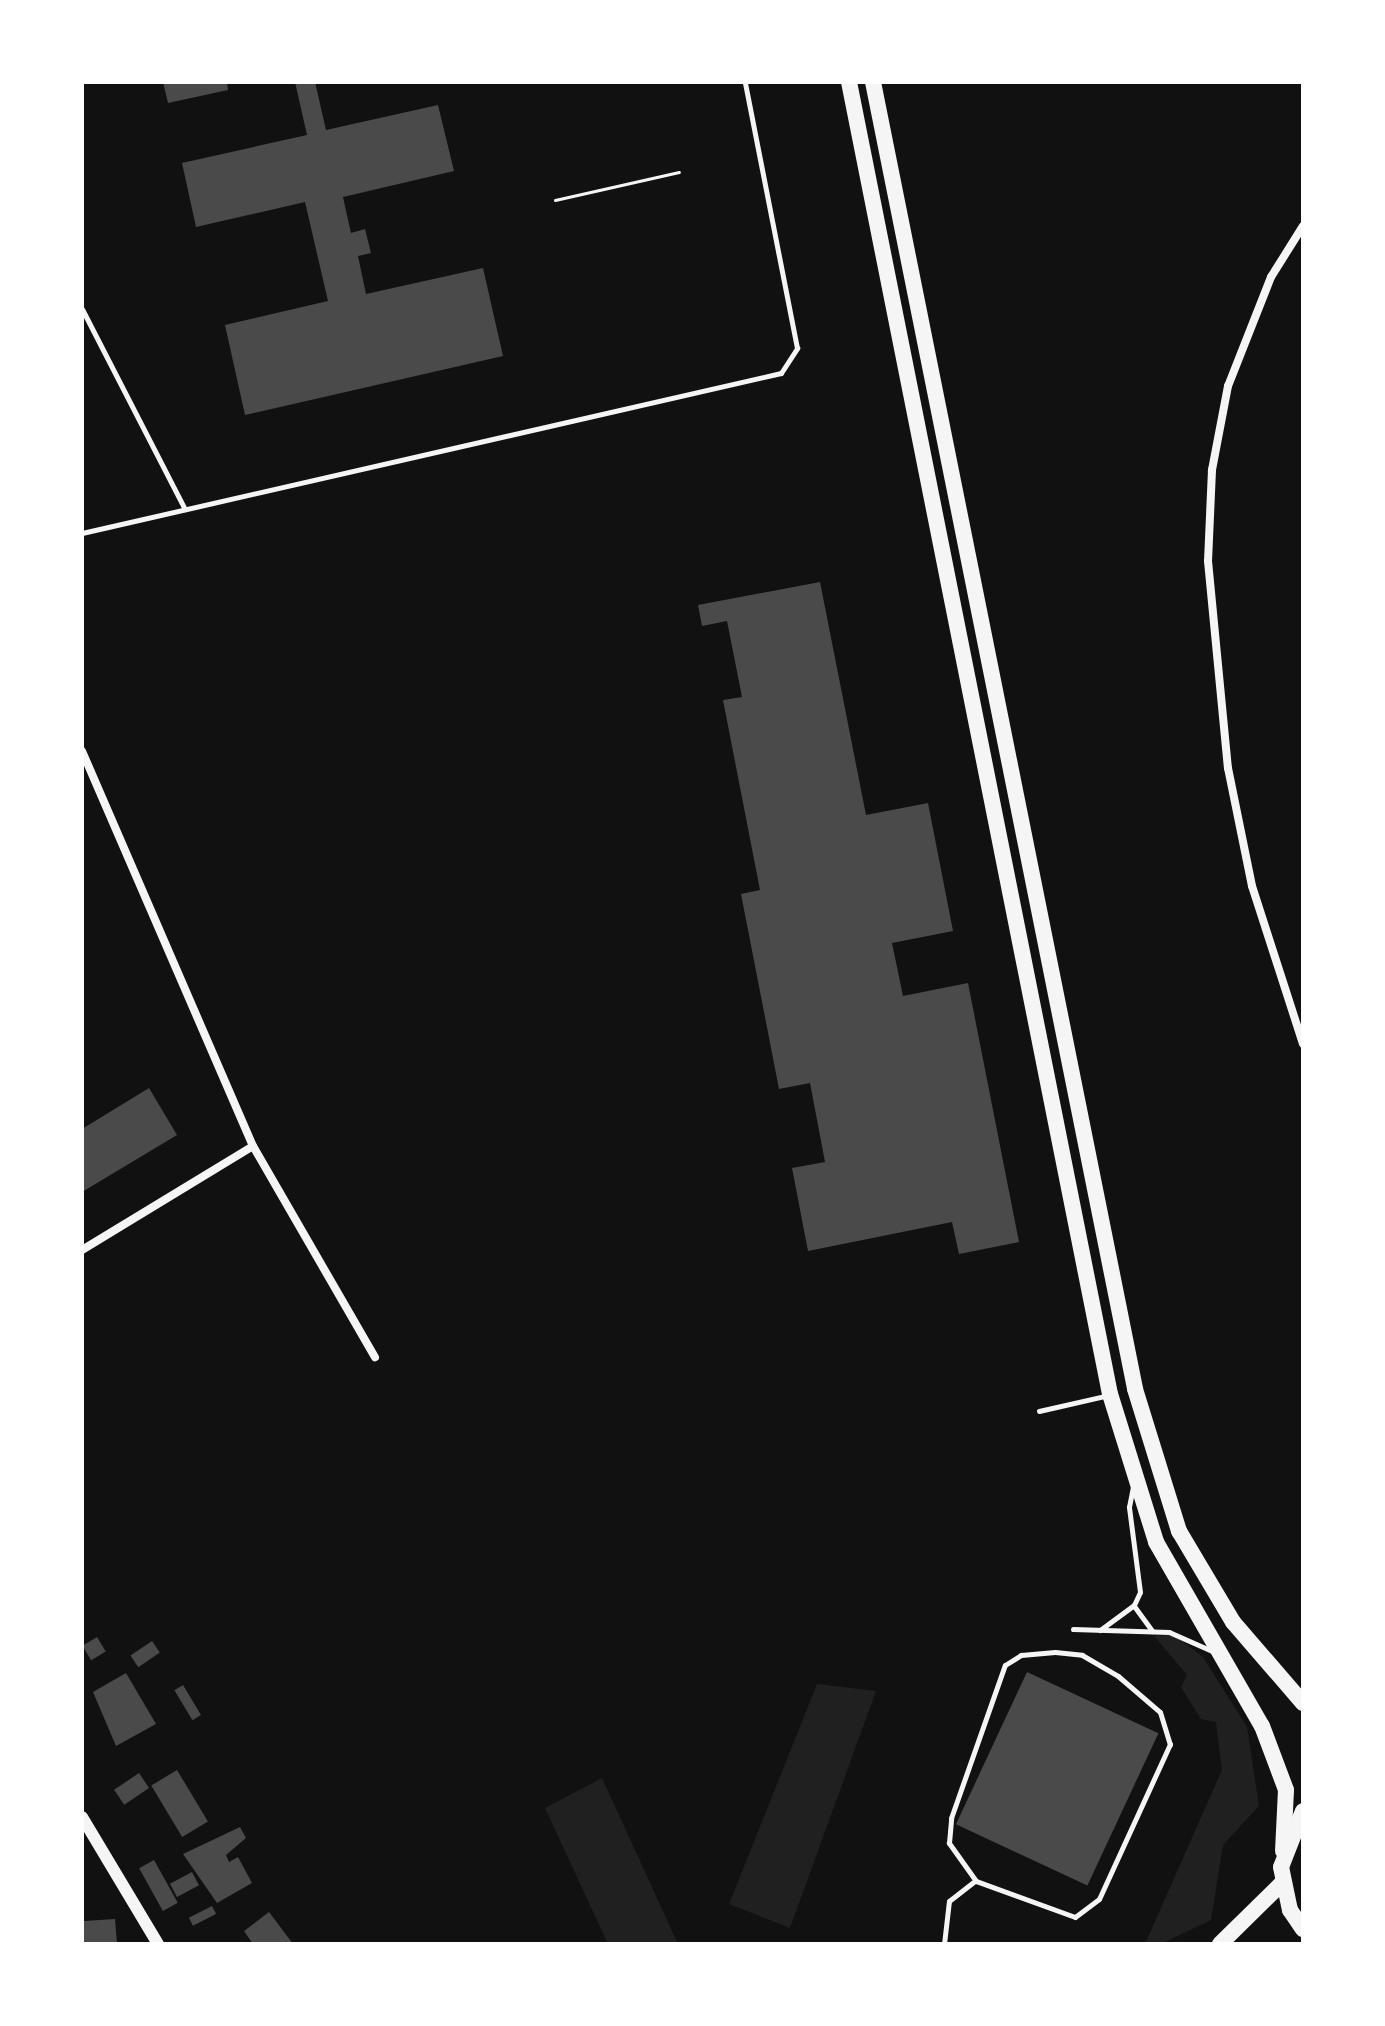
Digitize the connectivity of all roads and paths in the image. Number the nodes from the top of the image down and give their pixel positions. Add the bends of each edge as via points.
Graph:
1 (745, 82) edge
2 (849, 82) edge
3 (873, 82) edge
4 (679, 172) dead end
5 (555, 200) dead end
6 (1303, 226) edge
7 (82, 309) edge
8 (185, 509) junction
9 (82, 533) edge
10 (82, 751) edge
11 (1303, 1044) edge
12 (253, 1146) junction
13 (82, 1250) edge
14 (375, 1357) dead end
15 (1110, 1394) junction
16 (1039, 1411) dead end
17 (1134, 1481) junction
18 (1134, 1605) junction
19 (1073, 1629) dead end
20 (1100, 1630) junction
21 (1152, 1631) junction
22 (1213, 1651) junction
23 (1303, 1703) edge
24 (1303, 1811) edge
25 (82, 1817) edge
26 (1283, 1851) junction
27 (976, 1881) junction
28 (1282, 1883) junction
29 (1303, 1929) edge
30 (158, 1944) edge
31 (944, 1944) edge
32 (1220, 1944) edge

1 - 8 lane via 797,348 781,373
2 - 15 main road
3 - 23 main road via 1135,1389 1194,1559 1270,1671
4 - 5 path
6 - 11 street via 1271,277 1228,386 1212,470 1208,561 1228,768 1252,886
7 - 8 lane
8 - 9 lane
10 - 12 street
12 - 13 street
12 - 14 street
15 - 16 lane
15 - 17 main road
17 - 18 lane via 1129,1507 1141,1574
17 - 22 main road
18 - 20 lane
18 - 21 lane
19 - 20 lane
20 - 21 lane
21 - 22 lane
22 - 26 main road via 1262,1726 1286,1790
24 - 26 main road
25 - 30 street
26 - 28 main road
27 - 27 lane via 1067,1917 1089,1911 1099,1899 1170,1744 1160,1712 1089,1658 1021,1655 1002,1670 949,1830 953,1854
27 - 31 lane via 949,1901
28 - 29 main road
28 - 32 main road

